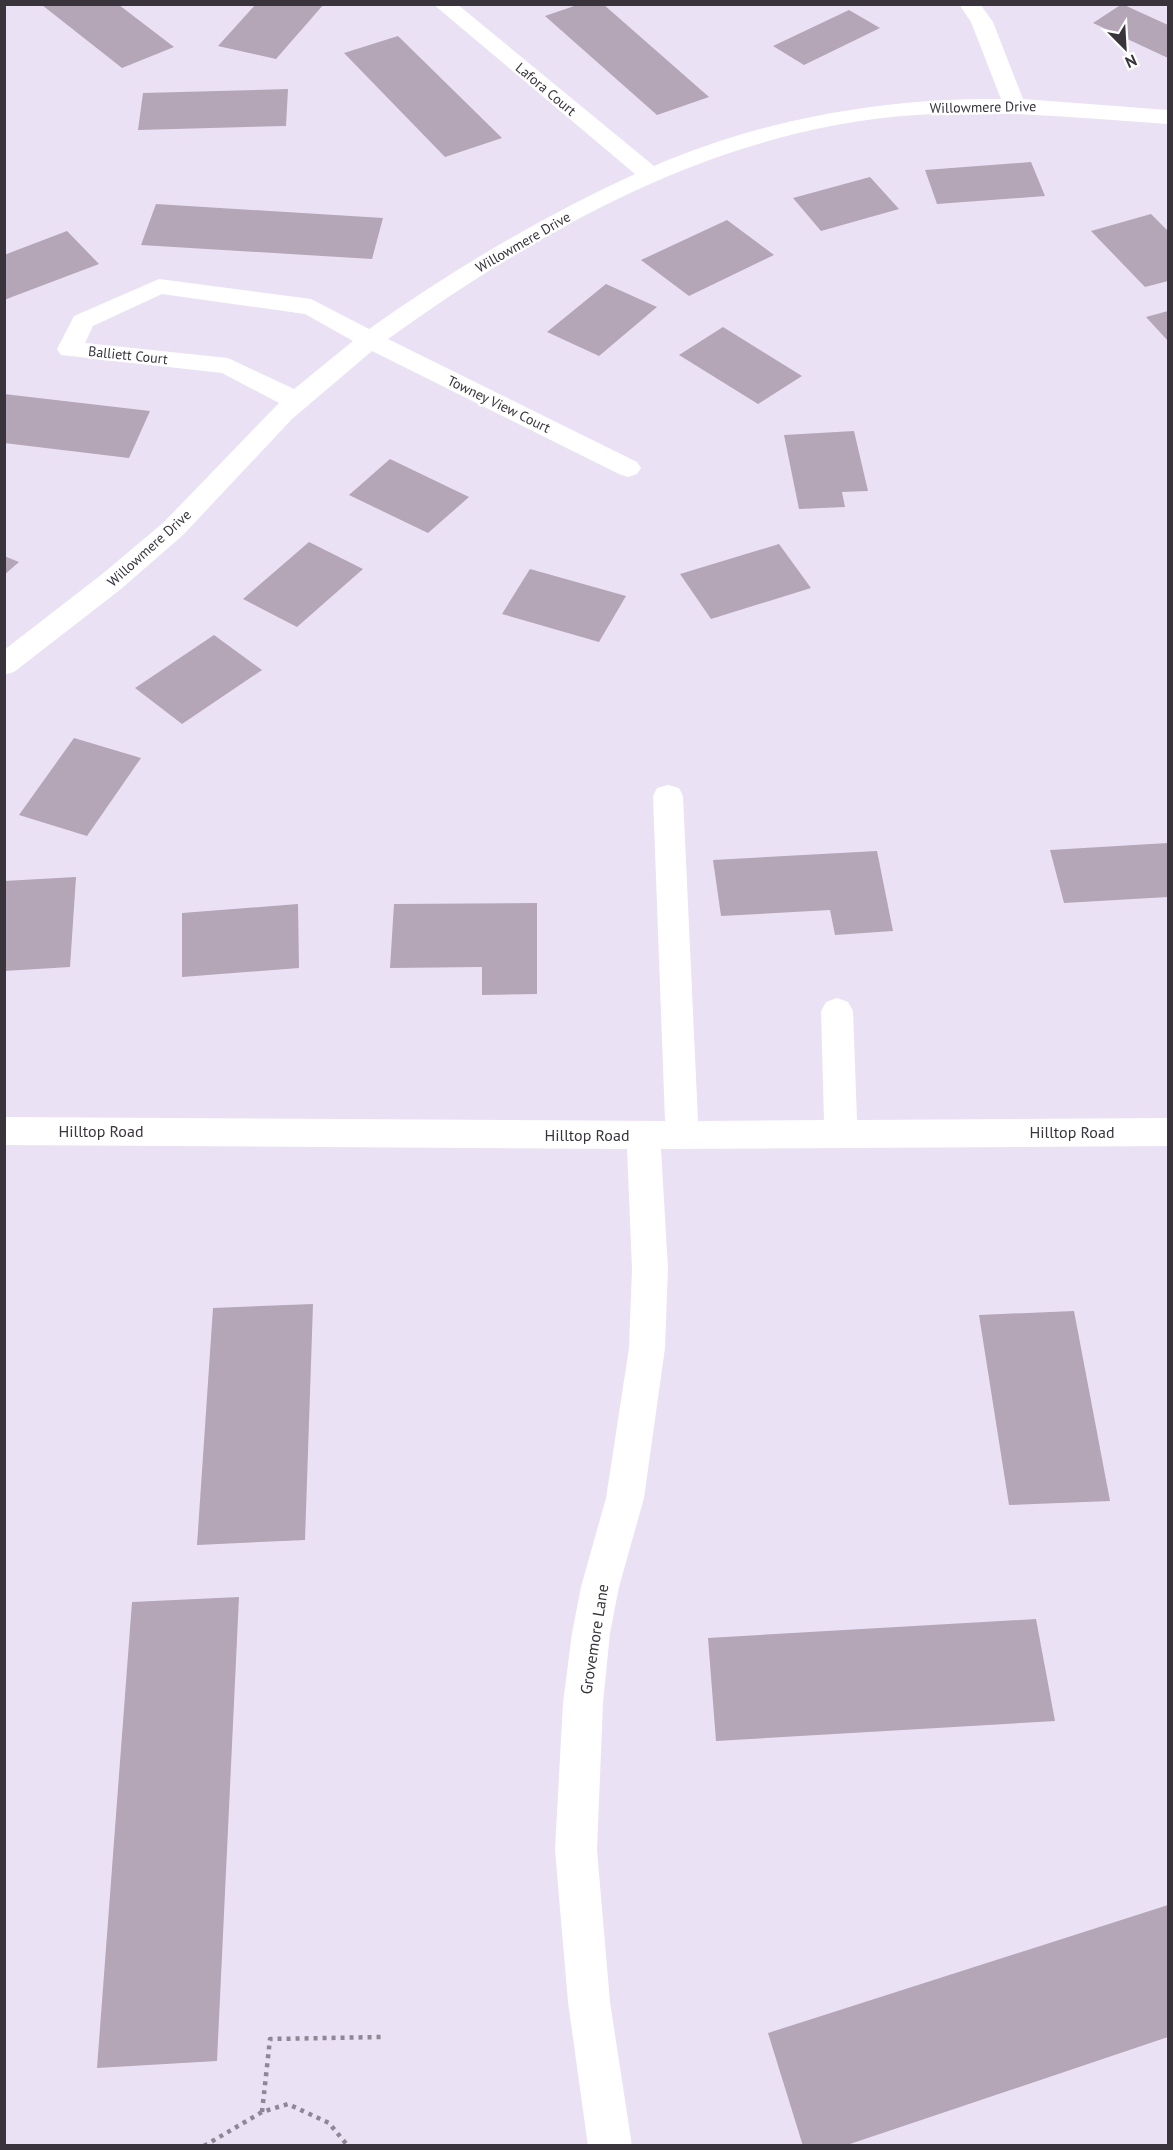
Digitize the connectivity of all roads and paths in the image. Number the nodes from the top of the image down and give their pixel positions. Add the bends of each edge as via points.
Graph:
1 (443, 4) edge
2 (969, 4) edge
3 (1014, 104) junction
4 (1168, 117) edge
5 (649, 174) junction
6 (370, 340) junction
7 (296, 401) junction
8 (628, 468) dead end
9 (4, 665) edge
10 (668, 796) dead end
11 (837, 1011) dead end
12 (4, 1131) edge
13 (841, 1132) junction
14 (1168, 1132) edge
15 (682, 1133) junction
16 (643, 1135) junction
17 (383, 2037) dead end
18 (262, 2112) junction
19 (204, 2145) edge
20 (348, 2145) edge
21 (610, 2145) edge

1 - 5 street, Lafora Court
2 - 3 street via 981,22
3 - 4 street, Willowmere Drive
3 - 5 street, Willowmere Drive via 909,108 843,117 775,133
5 - 6 street, Willowmere Drive via 546,226
6 - 7 street, Willowmere Drive
6 - 7 street, Balliett Court via 311,307 159,286 83,321 70,349 228,366
6 - 8 street, Towney View Court
7 - 9 street, Willowmere Drive via 174,528
10 - 15 street
11 - 13 street
12 - 16 street, Hilltop Road
13 - 14 street, Hilltop Road
13 - 15 street, Hilltop Road
15 - 16 street, Hilltop Road
16 - 21 street, Grovemore Lane via 650,1269 647,1348 625,1498 591,1633 583,1703 576,1850 589,2002
17 - 18 path via 270,2039
18 - 19 path
18 - 20 path via 288,2104 329,2123

